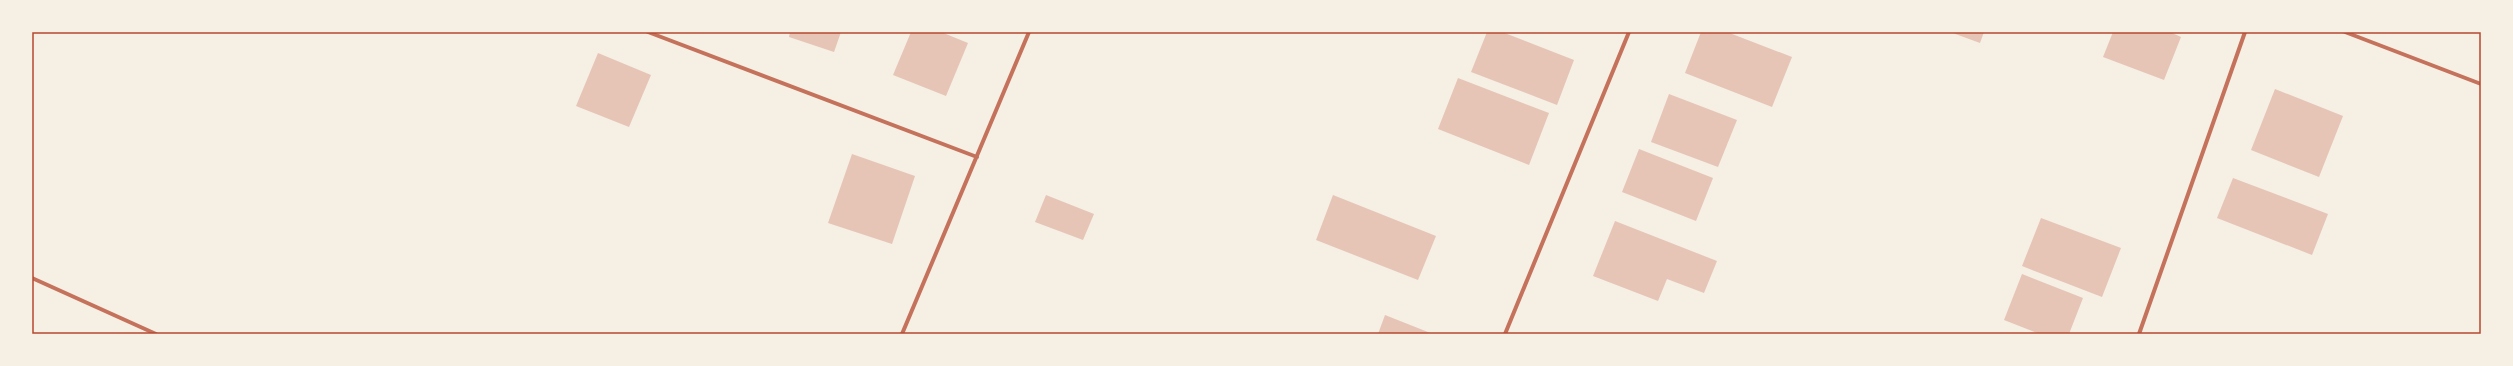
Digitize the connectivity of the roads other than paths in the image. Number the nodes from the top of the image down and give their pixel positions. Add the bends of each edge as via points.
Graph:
1 (648, 32) edge
2 (1029, 32) edge
3 (1629, 32) edge
4 (2245, 32) edge
5 (2346, 32) edge
6 (2481, 84) edge
7 (977, 157) junction
8 (32, 278) edge
9 (156, 334) edge
10 (902, 334) edge
11 (1505, 334) edge
12 (2139, 334) edge

1 - 7 street
2 - 7 street
3 - 11 street
4 - 12 street
5 - 6 street
7 - 10 street
8 - 9 street

